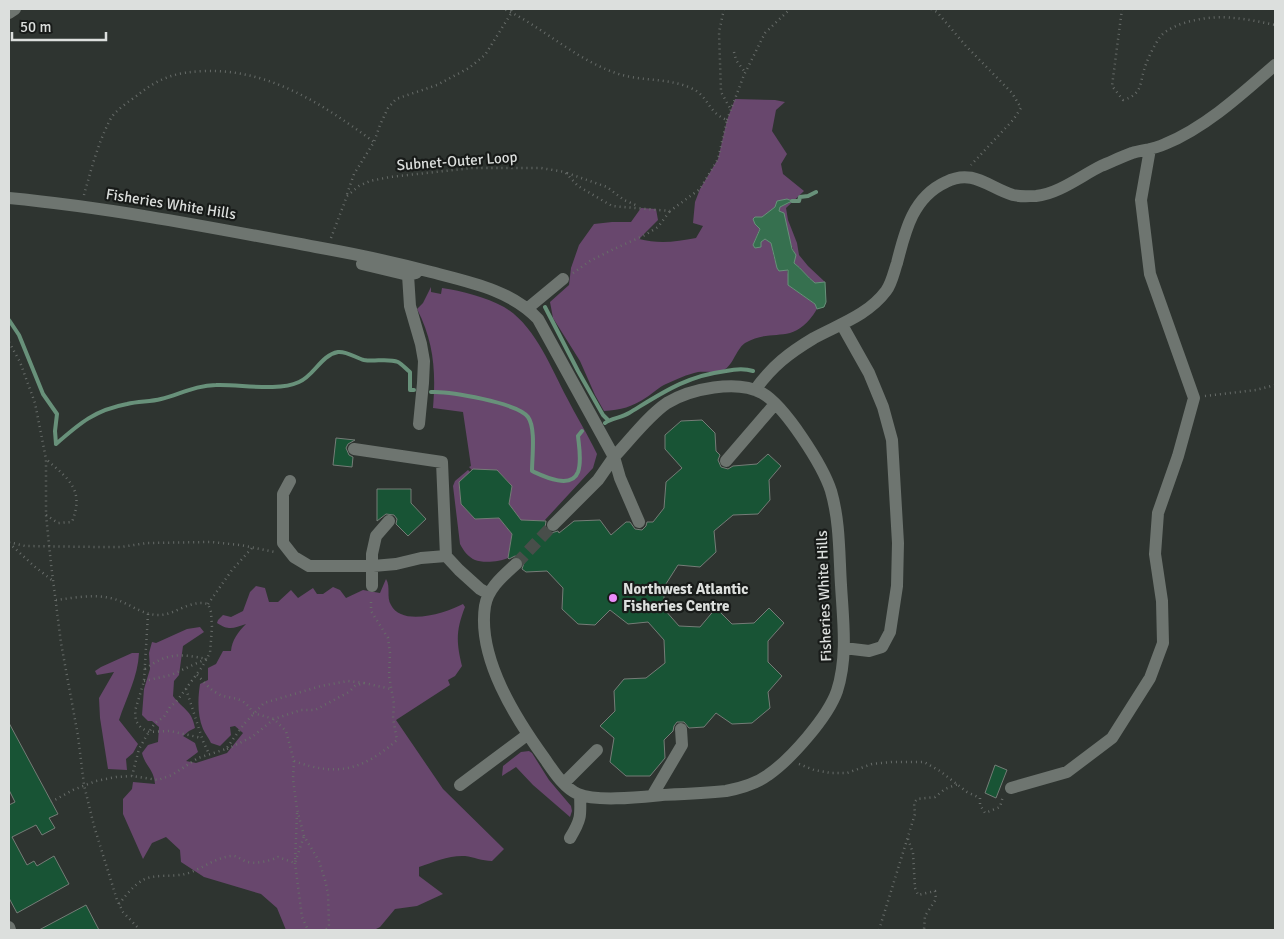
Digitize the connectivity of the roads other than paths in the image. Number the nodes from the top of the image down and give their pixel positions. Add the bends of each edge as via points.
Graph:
1 (15, 9) edge
2 (9, 13) edge
3 (1275, 65) edge
4 (1150, 149) junction
5 (9, 198) edge
6 (327, 248) junction
7 (423, 270) junction
8 (408, 275) junction
9 (456, 279) junction
10 (563, 279) road end
11 (528, 308) junction
12 (842, 325) junction
13 (755, 390) junction
14 (775, 404) junction
15 (419, 424) dead end
16 (354, 449) dead end
17 (614, 457) junction
18 (726, 461) dead end
19 (290, 482) dead end
20 (389, 521) dead end
21 (639, 522) dead end
22 (553, 525) tunnel mouth
23 (446, 556) junction
24 (516, 564) tunnel mouth
25 (372, 566) junction
26 (372, 586) road end
27 (489, 594) junction
28 (844, 648) junction
29 (681, 729) dead end
30 (527, 735) junction
31 (597, 750) dead end
32 (564, 783) junction
33 (460, 784) dead end
34 (1011, 788) road end
35 (580, 795) junction
36 (652, 796) junction
37 (570, 838) dead end

1 - 2 lane
3 - 4 lane via 1214,115 1182,136
4 - 12 lane via 1118,158 1039,196 1012,194 974,178 946,181 914,210 887,290 874,304
4 - 34 lane via 1141,200 1150,274 1194,398 1158,513 1155,554 1162,601 1163,642 1150,678 1112,738 1067,772
5 - 6 lane, Fisheries White Hills via 224,229
6 - 7 lane, Fisheries White Hills
6 - 8 lane, Fisheries White Hills via 337,258
6 - 9 lane, Fisheries White Hills via 347,247 403,259 441,270
7 - 8 lane
7 - 9 lane, Fisheries White Hills
8 - 15 lane via 410,306 424,361
9 - 11 lane, Fisheries White Hills via 496,291
10 - 11 lane
11 - 17 lane, Fisheries White Hills via 538,318
12 - 13 lane via 784,358
12 - 28 lane via 869,373 892,440 898,543 897,586 890,632 882,647 870,651
13 - 14 lane, Fisheries White Hills
13 - 17 lane via 717,387 681,396 656,413
14 - 18 lane
14 - 28 lane, Fisheries White Hills via 812,452 831,491 837,517
16 - 23 lane via 442,462
17 - 21 lane, Fisheries White Hills
17 - 22 lane via 598,480
19 - 25 lane via 283,494 283,543 294,557 309,566
20 - 25 lane via 376,536
23 - 25 lane
23 - 27 lane
24 - 27 lane
25 - 26 lane
27 - 30 lane via 485,620 490,656
28 - 36 lane, Fisheries White Hills via 842,673 831,706 769,775 742,788
29 - 36 lane via 682,744
30 - 32 lane
30 - 33 lane
31 - 32 lane
32 - 35 lane
35 - 36 lane, Fisheries White Hills
35 - 37 lane via 579,824

